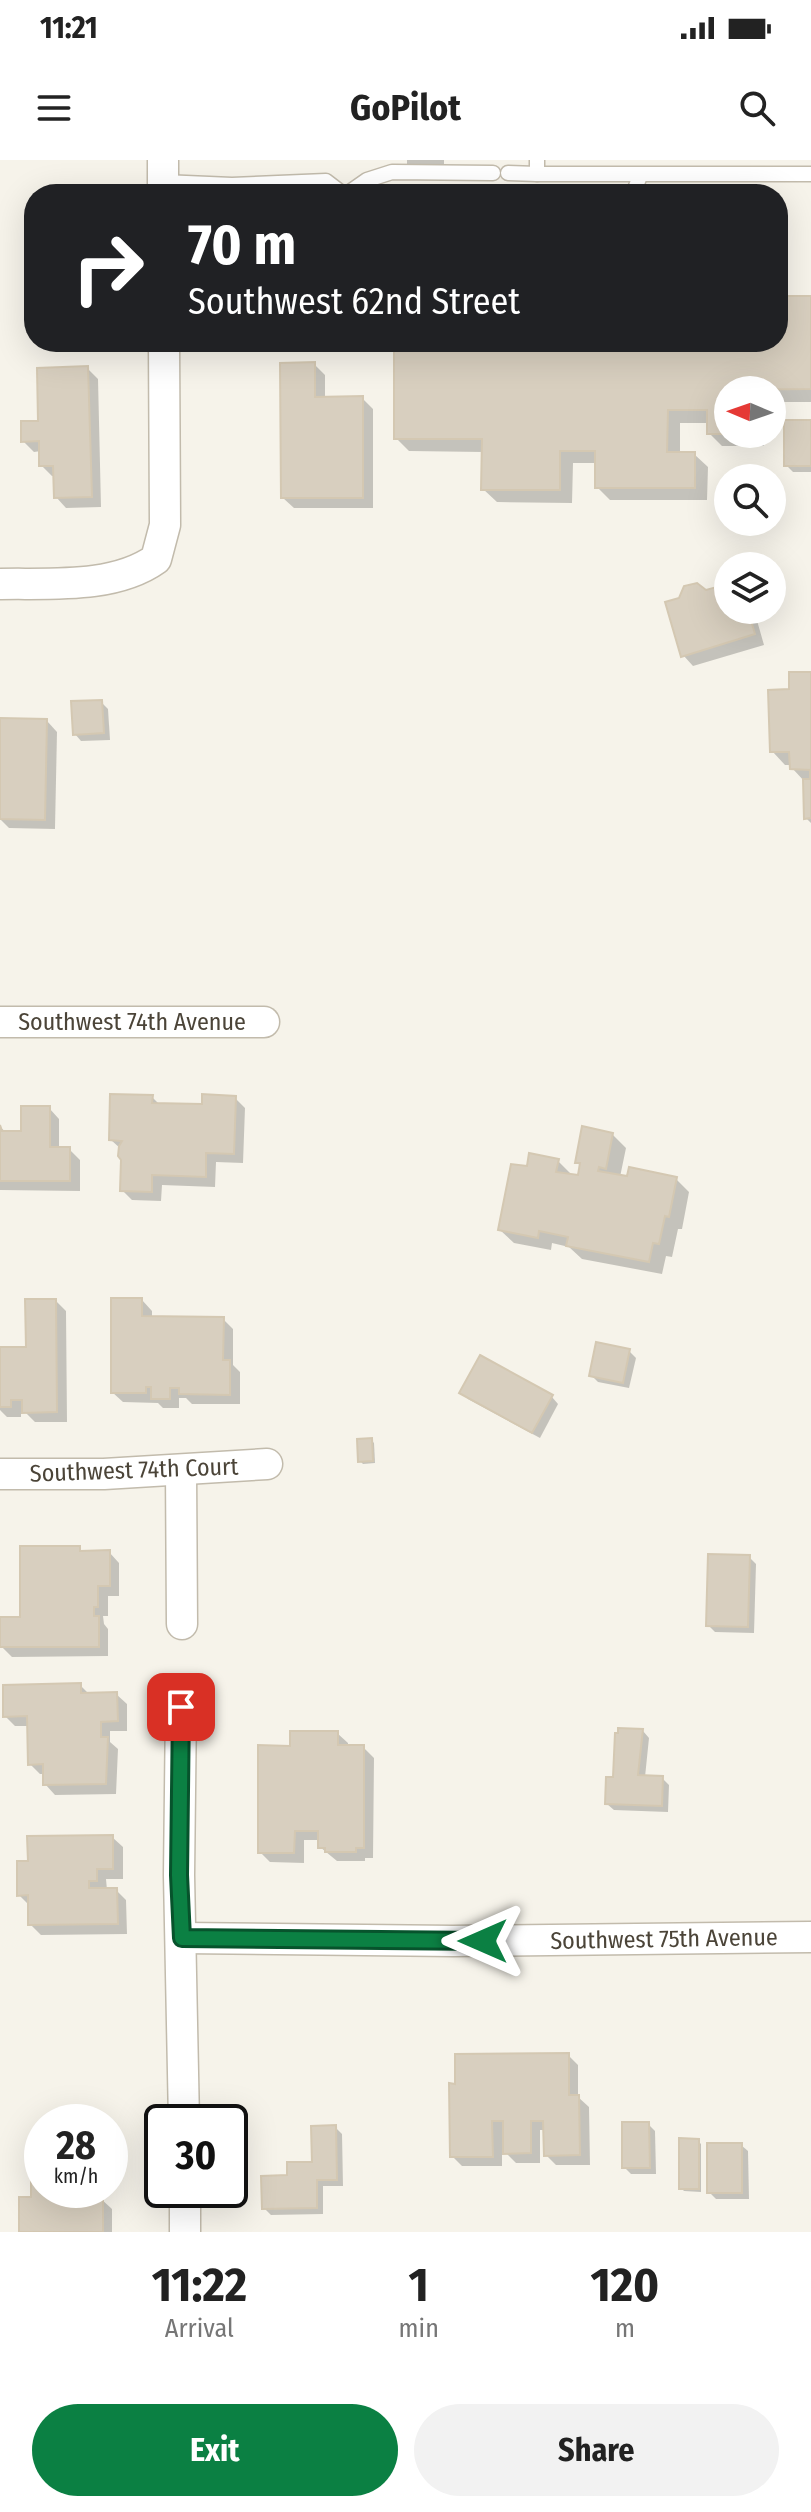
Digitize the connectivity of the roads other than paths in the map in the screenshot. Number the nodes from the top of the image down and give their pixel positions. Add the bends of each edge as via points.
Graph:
1 (537, 167) edge
2 (811, 174) edge
3 (640, 176) junction
4 (163, 179) edge
5 (220, 184) edge
6 (256, 184) edge
7 (330, 184) edge
8 (361, 184) edge
9 (637, 184) edge
10 (164, 352) edge
11 (0, 584) edge
12 (0, 1022) edge
13 (264, 1022) dead end
14 (267, 1464) dead end
15 (181, 1470) junction
16 (0, 1474) edge
17 (182, 1624) dead end
18 (181, 1707) dead end
19 (811, 1937) edge
20 (182, 1938) junction
21 (184, 2104) edge
22 (185, 2208) edge
23 (185, 2232) edge

1 - 3 lane
1 - 8 lane via 501,173 392,172
2 - 3 lane
3 - 9 lane
4 - 5 lane
6 - 7 lane
10 - 11 street via 166,511 156,559 134,572 99,579
12 - 13 street, Southwest 74th Avenue
14 - 15 street, Southwest 74th Court
15 - 16 street, Southwest 74th Court
15 - 17 street
18 - 20 street
19 - 20 street, Southwest 75th Avenue
20 - 21 street
22 - 23 street

